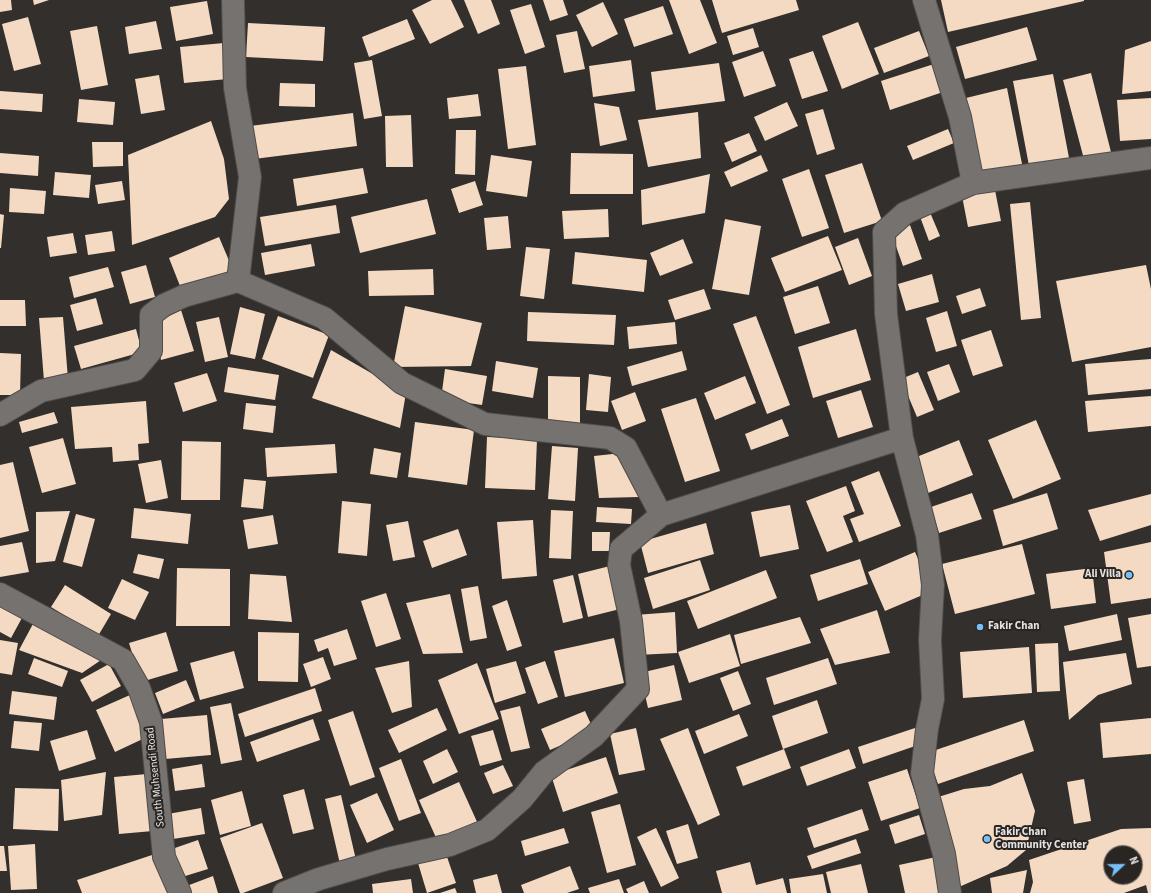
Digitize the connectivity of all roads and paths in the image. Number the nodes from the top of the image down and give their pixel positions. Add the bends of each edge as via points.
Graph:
1 (233, 0) edge
2 (924, 0) edge
3 (1151, 158) edge
4 (973, 183) junction
5 (238, 281) junction
6 (0, 415) edge
7 (902, 438) junction
8 (661, 515) junction
9 (0, 594) edge
10 (180, 893) edge
11 (284, 893) edge
12 (950, 893) edge

1 - 5 street via 234,88 250,177
2 - 4 street via 960,117
3 - 4 street
4 - 7 street via 905,213 884,232 886,314
5 - 6 street via 184,296 164,305 151,315 151,351 135,370 41,391
5 - 8 street via 324,318 402,383 485,424 610,438 626,448
7 - 8 street
7 - 12 street via 927,535 933,585 930,640 933,699 926,729 922,774 944,854
8 - 11 street via 621,549 619,565 632,621 638,689 594,736 544,772 522,799 487,830 450,845 387,859 326,877
9 - 10 street, South Muhsendi Road via 123,660 139,688 151,722 164,858

